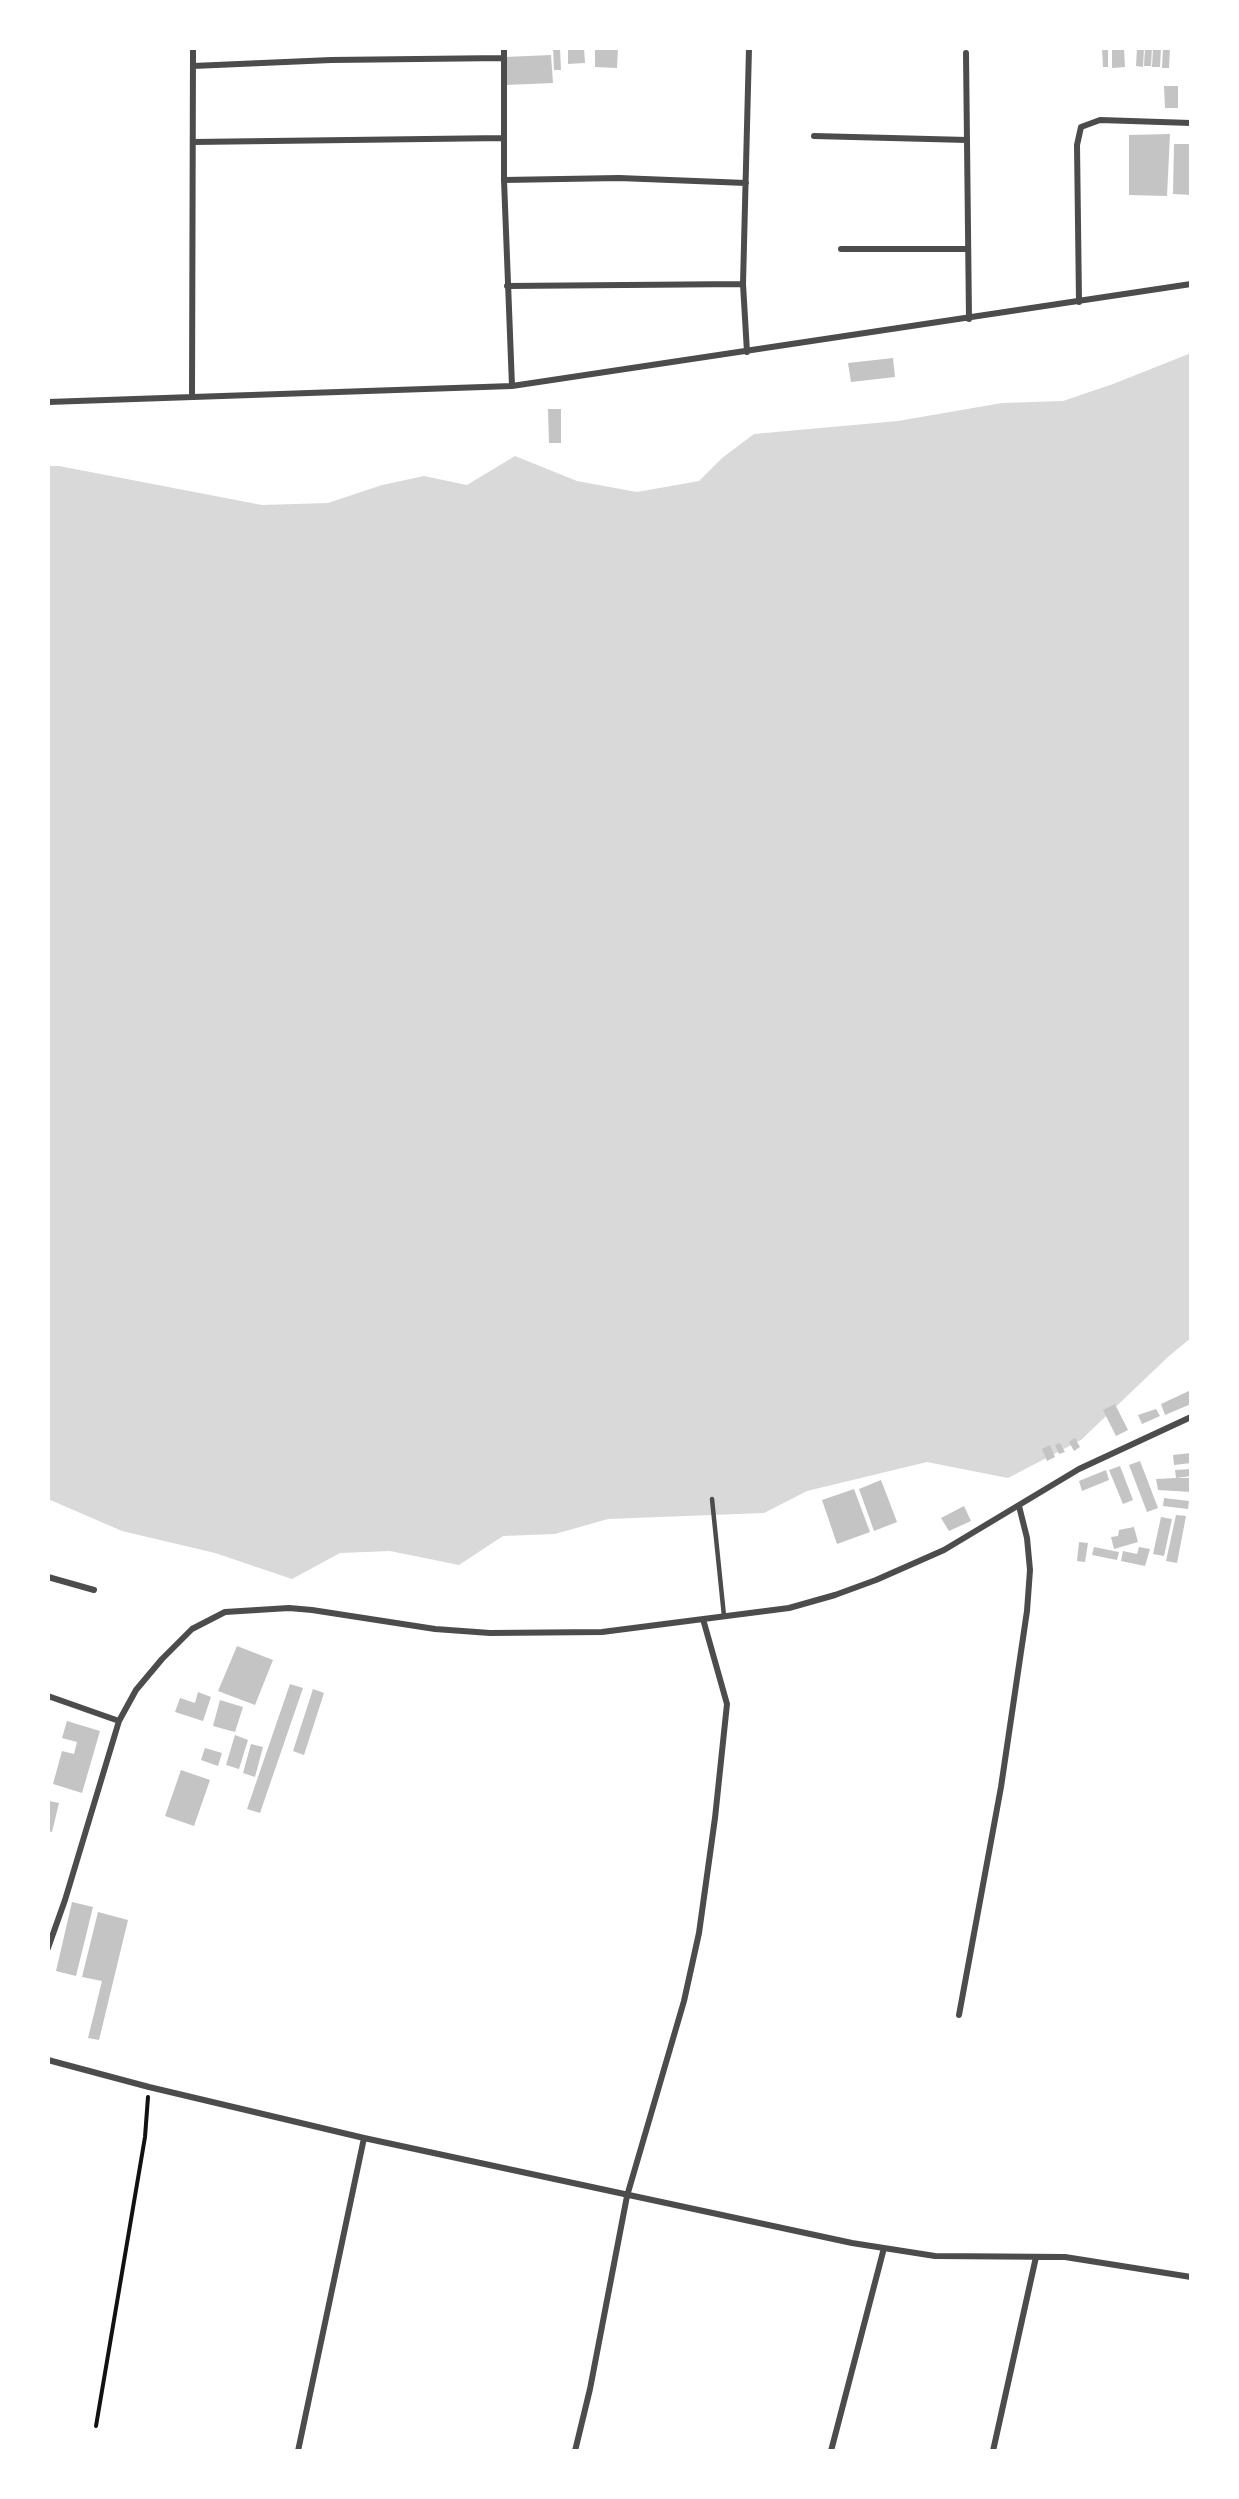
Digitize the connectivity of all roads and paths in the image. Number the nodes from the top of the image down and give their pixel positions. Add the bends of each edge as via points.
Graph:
1 (193, 48) edge
2 (504, 48) edge
3 (749, 48) edge
4 (966, 53) dead end
5 (504, 58) junction
6 (193, 66) junction
7 (1191, 123) edge
8 (814, 136) dead end
9 (504, 138) junction
10 (967, 140) junction
11 (192, 141) junction
12 (504, 180) junction
13 (746, 183) junction
14 (841, 249) dead end
15 (968, 249) junction
16 (743, 284) junction
17 (1191, 284) edge
18 (507, 286) junction
19 (1079, 302) junction
20 (969, 319) junction
21 (747, 352) junction
22 (512, 386) junction
23 (192, 397) junction
24 (48, 402) edge
25 (1191, 1417) edge
26 (712, 1498) dead end
27 (1019, 1506) junction
28 (48, 1576) edge
29 (94, 1590) dead end
30 (724, 1616) junction
31 (703, 1619) junction
32 (48, 1696) edge
33 (119, 1721) junction
34 (48, 1948) edge
35 (959, 2015) dead end
36 (48, 2060) edge
37 (149, 2087) junction
38 (364, 2138) junction
39 (627, 2196) junction
40 (884, 2248) junction
41 (1036, 2257) junction
42 (1191, 2277) edge
43 (96, 2426) dead end
44 (298, 2451) edge
45 (575, 2451) edge
46 (831, 2451) edge
47 (993, 2451) edge

1 - 6 street
2 - 5 street
3 - 13 street
4 - 10 street
5 - 6 street
5 - 9 street
6 - 11 street
7 - 19 street via 1100,120 1081,128 1077,145
8 - 10 street
9 - 11 street
9 - 12 street
10 - 15 street
11 - 23 street
12 - 13 street via 619,178
12 - 18 street
13 - 16 street
14 - 15 street
15 - 20 street
16 - 18 street
16 - 21 street
17 - 19 street
18 - 22 street
19 - 20 street
20 - 21 street
21 - 22 street
22 - 23 street
23 - 24 street
25 - 27 street via 1079,1469
26 - 30 lane
27 - 30 street via 944,1550 856,1588 789,1608
27 - 35 street via 1030,1570 1027,1611 1001,1786
28 - 29 street
30 - 31 street
31 - 33 street via 602,1632 490,1633 300,1609 225,1612 192,1629 162,1659 136,1690
31 - 39 street via 727,1704 715,1818 699,1933 684,2001
32 - 33 street
33 - 34 street
36 - 37 street
37 - 38 street
37 - 43 path via 145,2137
38 - 39 street
38 - 44 street
39 - 40 street
39 - 45 street
40 - 41 street via 935,2256
40 - 46 street
41 - 42 street via 1065,2257
41 - 47 street

